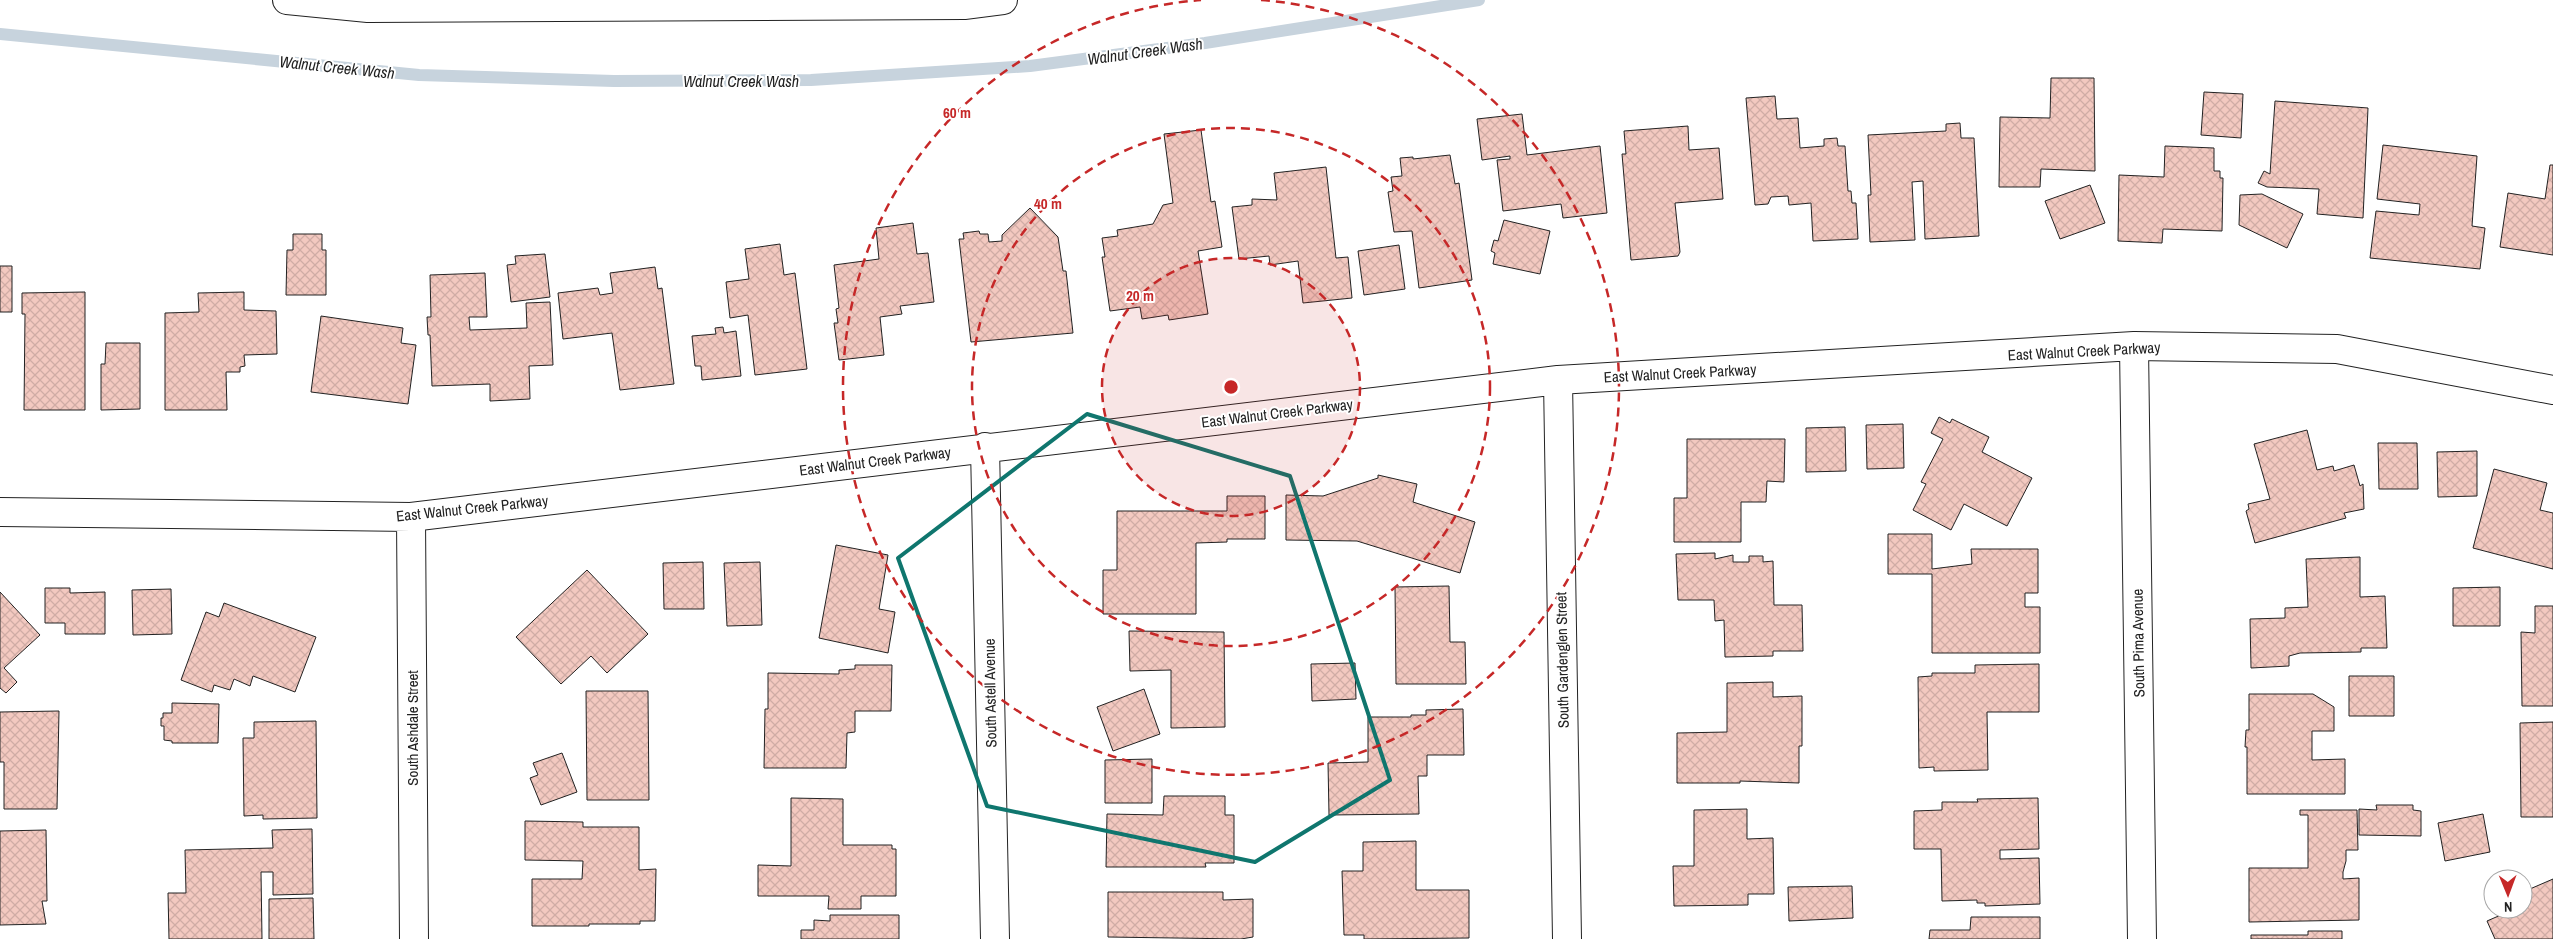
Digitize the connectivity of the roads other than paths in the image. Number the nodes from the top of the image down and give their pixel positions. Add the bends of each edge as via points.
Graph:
1 (287, 0) edge
2 (1003, 0) edge
3 (2134, 346) junction
4 (1558, 380) junction
5 (2553, 390) edge
6 (985, 448) junction
7 (0, 512) edge
8 (411, 517) junction
9 (414, 939) edge
10 (995, 939) edge
11 (1566, 939) edge
12 (2142, 939) edge

1 - 2 street via 368,8 563,9 964,5
3 - 4 street, East Walnut Creek Parkway
3 - 5 street, East Walnut Creek Parkway via 2337,349
3 - 12 street, South Pima Avenue
4 - 6 street, East Walnut Creek Parkway
4 - 11 street, South Gardenglen Street
6 - 8 street, East Walnut Creek Parkway
6 - 10 street, South Astell Avenue
7 - 8 street, East Walnut Creek Parkway
8 - 9 street, South Ashdale Street

